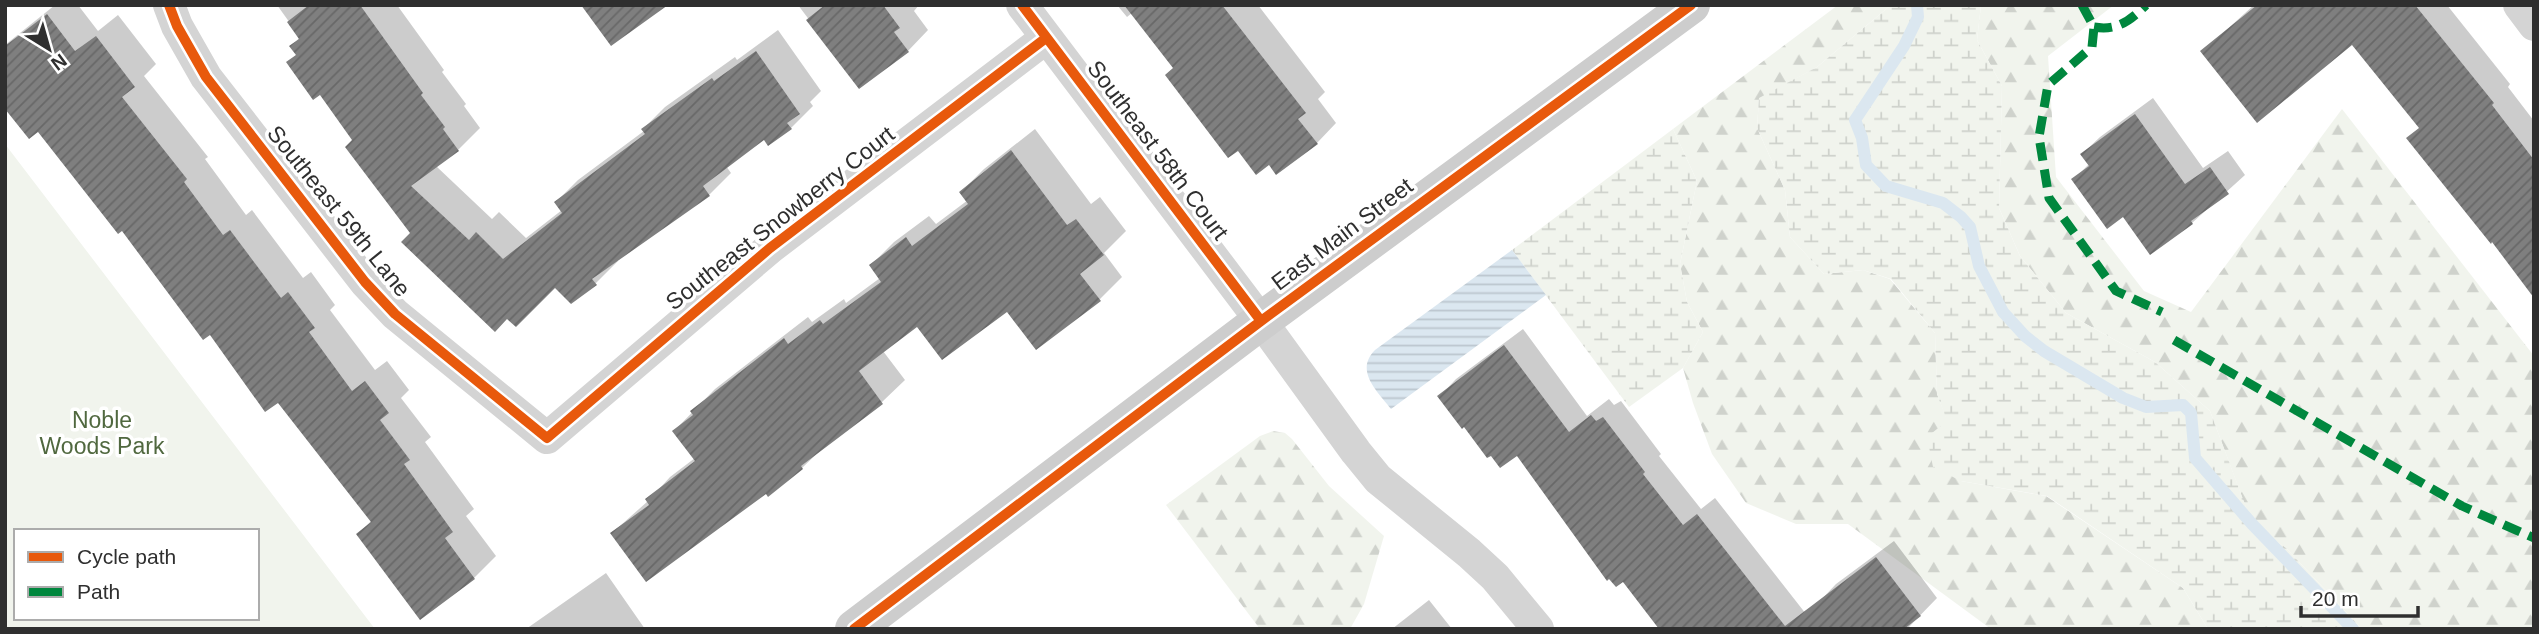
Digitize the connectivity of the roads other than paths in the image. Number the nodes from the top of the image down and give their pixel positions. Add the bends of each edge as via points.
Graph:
1 (169, 5) edge
2 (1022, 5) edge
3 (1691, 5) edge
4 (2519, 5) edge
5 (2534, 24) edge
6 (1046, 38) junction
7 (1261, 321) junction
8 (547, 438) joint
9 (854, 629) edge
10 (1538, 629) edge

1 - 8 street, Southeast 59th Lane via 206,77 365,282 396,314
2 - 6 street, Southeast 58th Court
3 - 7 main road, East Main Street
4 - 5 street
6 - 7 street, Southeast 58th Court
6 - 8 street, Southeast Snowberry Court via 770,248
7 - 9 main road, East Main Street
7 - 10 street, Southeast 58th Court via 1378,479 1469,553

